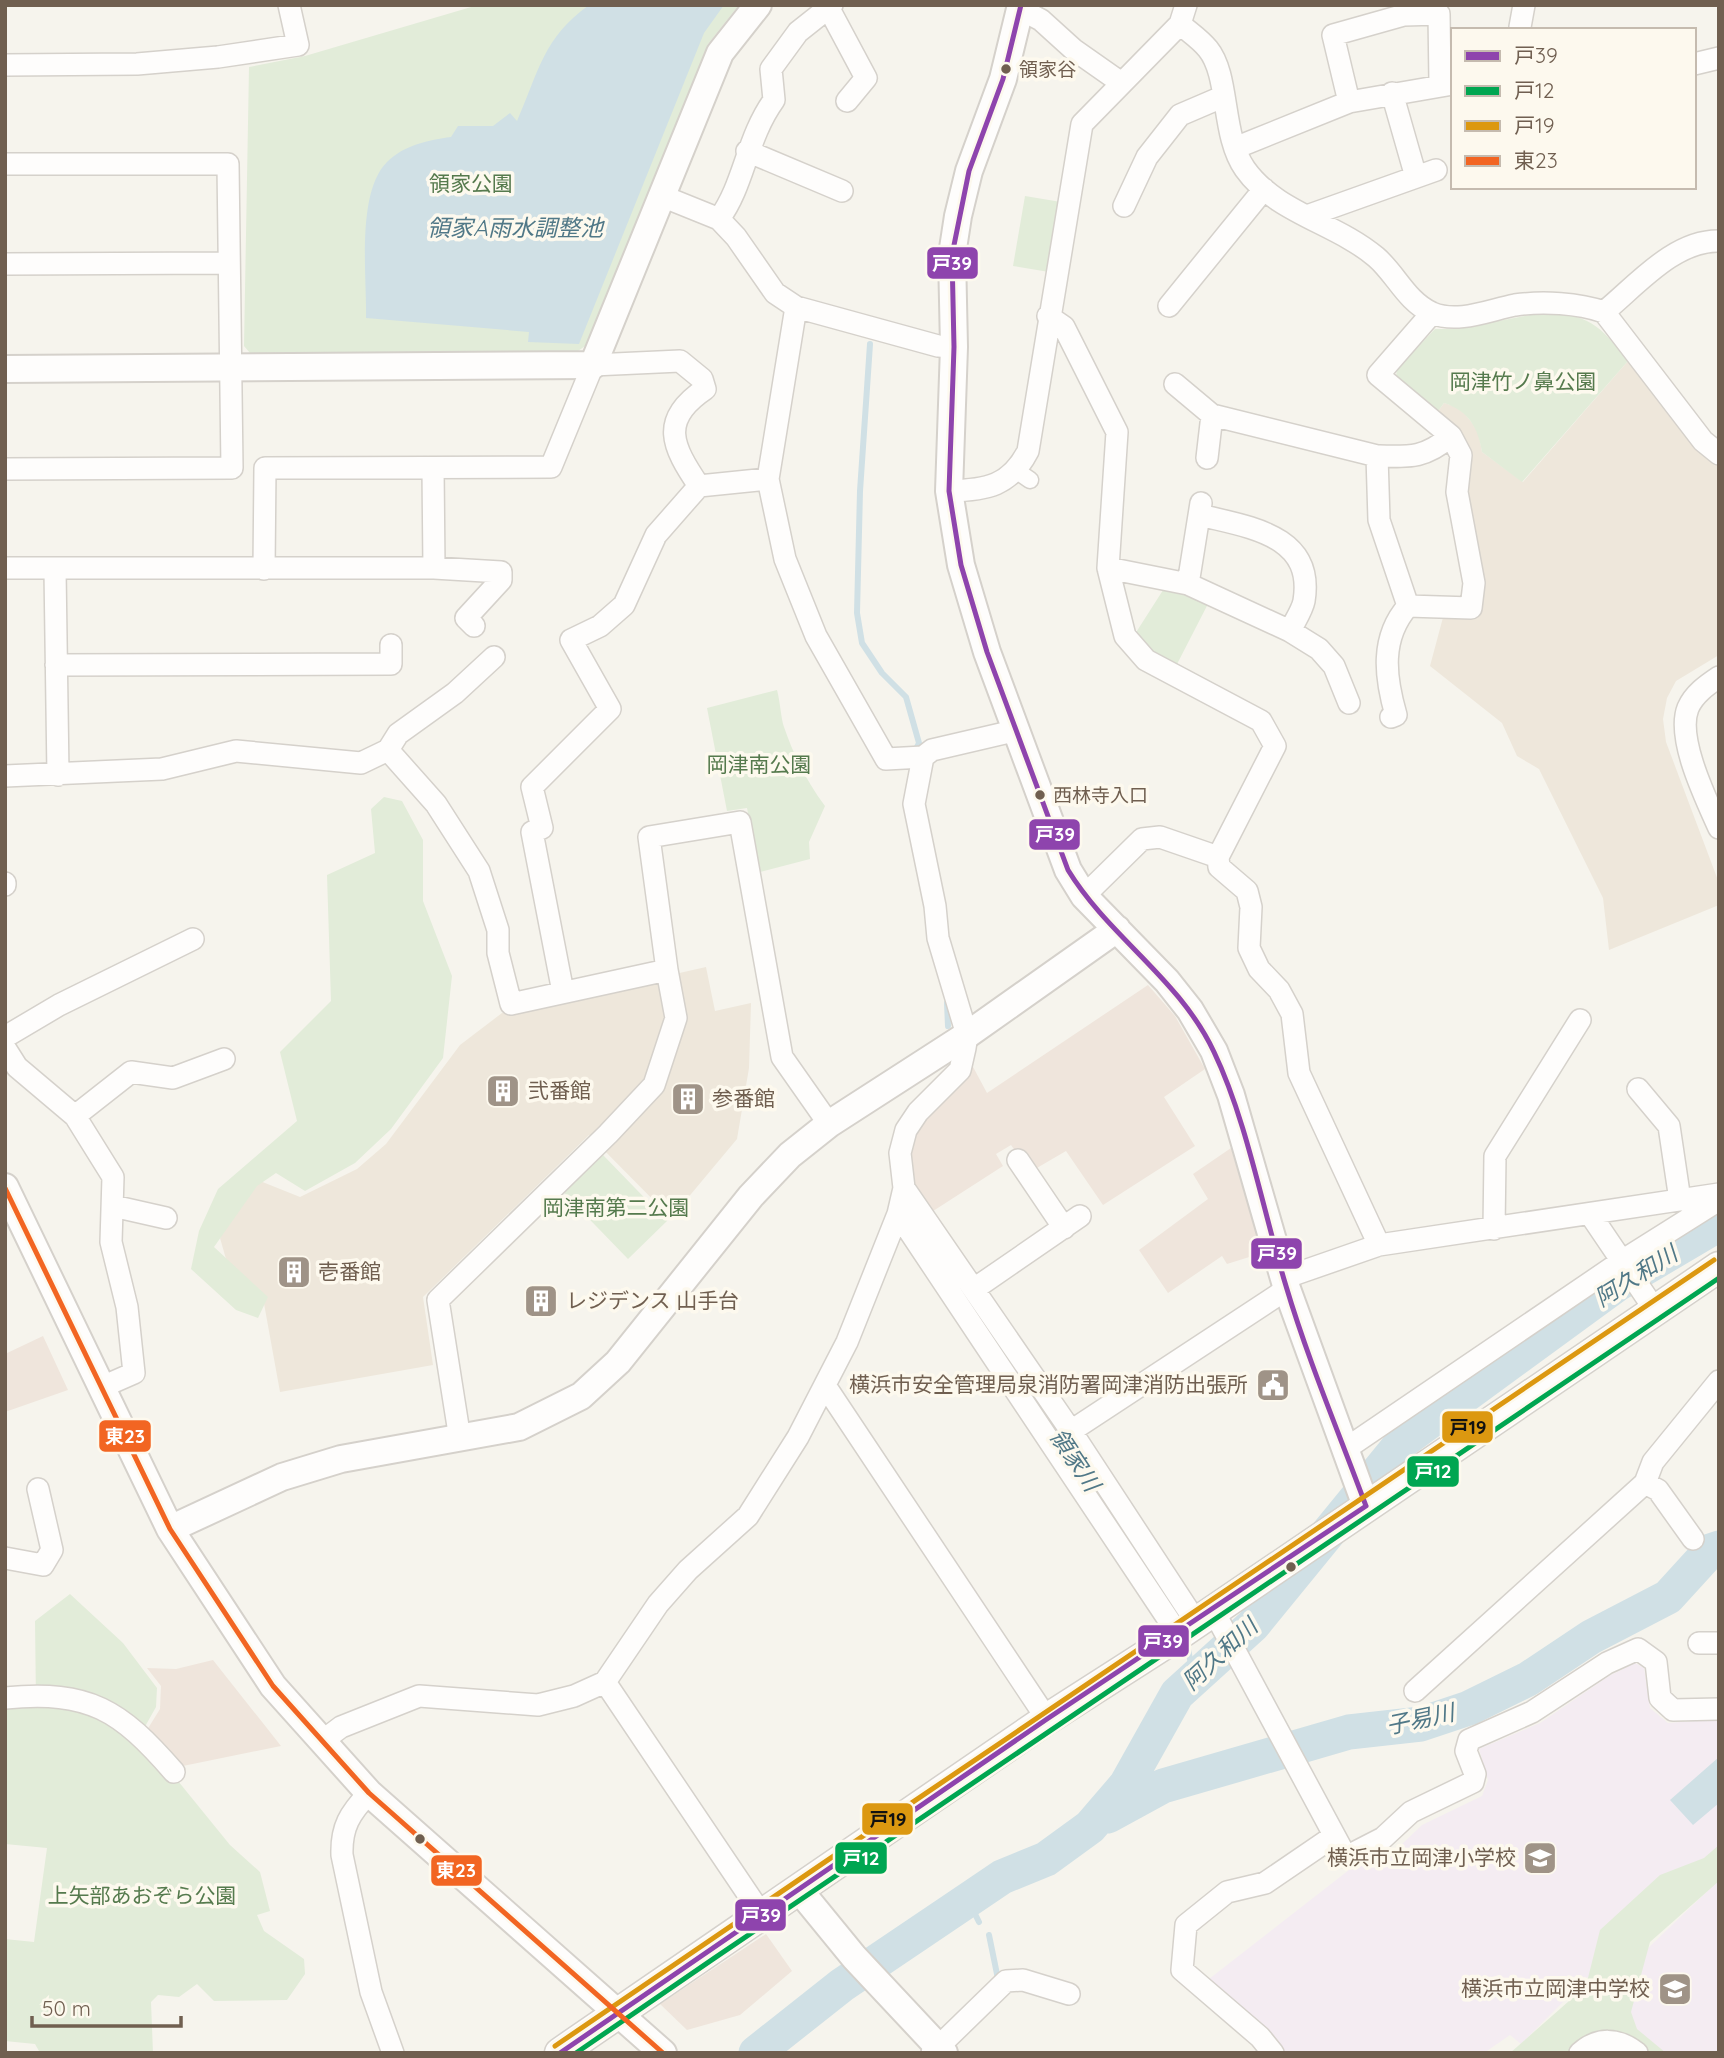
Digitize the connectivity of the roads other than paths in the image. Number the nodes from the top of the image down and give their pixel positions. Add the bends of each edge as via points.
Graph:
1 (289, 5) edge
2 (758, 5) edge
3 (1524, 5) edge
4 (829, 6) edge
5 (1021, 7) edge
6 (1183, 14) edge
7 (1520, 26) dead end
8 (1719, 58) edge
9 (1696, 64) edge
10 (5, 65) edge
11 (1120, 82) junction
12 (1446, 83) edge
13 (1392, 93) junction
14 (1222, 97) junction
15 (847, 101) dead end
16 (1349, 102) junction
17 (1235, 148) junction
18 (747, 151) junction
19 (5, 164) edge
20 (1264, 189) junction
21 (842, 191) dead end
22 (662, 196) junction
23 (1124, 206) dead end
24 (1307, 216) junction
25 (719, 219) junction
26 (1064, 231) junction
27 (1719, 241) edge
28 (1082, 247) dead end
29 (229, 263) junction
30 (5, 264) edge
31 (796, 306) junction
32 (1168, 306) dead end
33 (1604, 312) junction
34 (1432, 313) junction
35 (1048, 316) junction
36 (954, 347) junction
37 (593, 365) junction
38 (233, 368) junction
39 (5, 369) edge
40 (1175, 384) dead end
41 (1212, 415) junction
42 (1451, 436) junction
43 (1719, 454) edge
44 (1377, 456) junction
45 (1207, 458) dead end
46 (433, 468) junction
47 (5, 469) edge
48 (768, 479) junction
49 (699, 486) junction
50 (949, 491) junction
51 (5, 568) edge
52 (434, 568) junction
53 (264, 569) junction
54 (1108, 569) junction
55 (55, 570) junction
56 (1188, 584) junction
57 (1408, 606) junction
58 (474, 626) dead end
59 (1290, 631) junction
60 (391, 645) dead end
61 (494, 657) dead end
62 (56, 665) junction
63 (1719, 677) edge
64 (1349, 703) dead end
65 (1391, 716) dead end
66 (1018, 730) junction
67 (388, 750) junction
68 (923, 757) junction
69 (58, 775) junction
70 (5, 776) edge
71 (1719, 828) edge
72 (1218, 857) junction
73 (1084, 896) junction
74 (1117, 929) junction
75 (193, 939) dead end
76 (667, 970) junction
77 (563, 992) junction
78 (1580, 1020) dead end
79 (967, 1035) junction
80 (5, 1037) edge
81 (5, 1048) edge
82 (224, 1059) dead end
83 (1638, 1089) dead end
84 (75, 1116) junction
85 (830, 1124) junction
86 (1017, 1160) dead end
87 (5, 1187) edge
88 (904, 1188) junction
89 (1719, 1194) edge
90 (1680, 1200) junction
91 (1719, 1200) edge
92 (113, 1206) junction
93 (898, 1214) junction
94 (1590, 1214) junction
95 (166, 1218) dead end
96 (1494, 1229) junction
97 (1379, 1245) junction
98 (1624, 1264) junction
99 (1719, 1268) edge
100 (1285, 1283) junction
101 (974, 1289) junction
102 (1648, 1300) junction
103 (1719, 1381) edge
104 (102, 1387) junction
105 (826, 1387) junction
106 (1071, 1431) junction
107 (460, 1439) junction
108 (1344, 1450) junction
109 (1645, 1483) junction
110 (38, 1489) dead end
111 (1366, 1506) junction
112 (170, 1529) junction
113 (1693, 1539) dead end
114 (5, 1558) edge
115 (1202, 1623) junction
116 (605, 1682) junction
117 (1415, 1691) dead end
118 (5, 1698) edge
119 (1719, 1709) edge
120 (1047, 1719) junction
121 (321, 1742) junction
122 (174, 1772) dead end
123 (369, 1793) junction
124 (1334, 1836) junction
125 (800, 1891) junction
126 (762, 1915) junction
127 (1069, 1994) dead end
128 (617, 2013) junction
129 (938, 2051) edge
130 (393, 2053) edge
131 (561, 2053) edge
132 (663, 2053) edge
133 (1273, 2053) edge
134 (1580, 2053) edge
135 (1637, 2053) edge

1 - 10 street via 298,45 137,64
2 - 22 street via 720,53
3 - 7 street
4 - 15 street via 866,78
4 - 18 street via 798,33 771,69 774,100 758,122
5 - 11 street
5 - 36 street via 1003,79 969,171 958,216 953,255
6 - 11 street
6 - 14 street via 1218,69
8 - 9 street
11 - 26 street via 1082,124
12 - 13 street
12 - 16 street via 1439,14 1404,15 1333,35
13 - 16 street
13 - 24 street via 1426,173
14 - 17 street
14 - 23 street via 1180,115 1147,157
16 - 17 street
17 - 20 street via 1244,169
18 - 21 street
18 - 25 street via 733,200
19 - 29 street via 228,164
20 - 24 street
20 - 32 street
22 - 25 street
22 - 37 street
24 - 34 street via 1370,252 1406,294
25 - 31 street via 775,293
26 - 28 street
26 - 35 street
27 - 33 street via 1707,241 1670,256
29 - 30 street
29 - 38 street
31 - 36 street
31 - 48 street
33 - 34 street via 1584,305 1518,304 1456,318
33 - 43 street via 1703,441
34 - 42 street via 1378,374
35 - 50 street via 1023,476
35 - 54 street via 1064,327 1116,432 1104,518
36 - 50 street
37 - 38 street
37 - 46 street via 551,467
37 - 49 street via 680,361 702,379 705,389 686,401 673,423 685,467
38 - 39 street
38 - 47 street via 232,468
40 - 41 street
41 - 44 street
41 - 45 street
42 - 44 street via 1433,451 1413,457
42 - 57 street via 1461,455 1457,492 1474,583 1471,607
44 - 57 street via 1379,520
46 - 52 street
46 - 53 street via 265,468
48 - 49 street
48 - 68 street via 785,559 816,636 886,759
49 - 77 street via 656,535 624,605 600,626 571,640 610,709 532,787 542,828 532,832
50 - 66 street via 961,565 987,652
51 - 55 street
52 - 53 street
52 - 58 street via 501,572 501,580 466,618
53 - 55 street
54 - 56 street
54 - 72 street via 1125,636 1146,660 1261,721 1275,746
55 - 62 street
56 - 59 street
56 - 59 street via 1200,509 1266,532 1285,542 1302,573 1304,602
57 - 65 street via 1394,622 1386,668 1396,715
59 - 64 street via 1319,649 1334,666
60 - 62 street via 391,664
61 - 67 street via 398,734
62 - 69 street
63 - 71 street via 1700,690 1688,707 1684,730
66 - 68 street via 932,750
66 - 73 street via 1068,870
67 - 69 street via 361,763 236,751 162,769
67 - 77 street via 429,795 479,871 498,930 498,953 511,1004
68 - 79 street via 914,804 938,938
69 - 70 street
72 - 73 street via 1160,837 1142,839
72 - 97 street via 1219,867 1247,891 1251,907 1248,948 1292,1014 1299,1073
73 - 74 street
74 - 79 street
74 - 100 street via 1175,991 1214,1051
75 - 80 street
76 - 77 street
76 - 85 street via 649,837 740,822 782,1057
76 - 107 street via 676,1017 654,1085 438,1300
78 - 96 street via 1495,1156
79 - 85 street
79 - 88 street via 960,1070 906,1130 900,1153
81 - 84 street via 18,1067
82 - 84 street via 173,1078 131,1072
83 - 90 street via 1669,1126
84 - 92 street via 113,1177
85 - 107 street via 790,1155 751,1196 618,1362 581,1396 519,1427
86 - 101 street via 1072,1222
87 - 104 street
88 - 93 street
88 - 101 street
89 - 90 street
90 - 94 street
91 - 98 street
92 - 95 street
92 - 104 street via 111,1242 127,1307 134,1373
93 - 105 street
93 - 115 street
94 - 96 street
94 - 98 street
96 - 97 street
97 - 100 street
98 - 102 street
98 - 108 street
99 - 102 main road
100 - 106 street
100 - 108 street
101 - 106 street
102 - 111 main road
103 - 109 street via 1653,1462
104 - 112 street
105 - 116 street via 748,1516 666,1595
105 - 120 street
106 - 115 street
107 - 112 street via 341,1459 282,1477
108 - 111 street
109 - 113 street via 1658,1490
109 - 117 street
110 - 114 street via 52,1550 43,1565
111 - 115 main road
112 - 121 street via 273,1686
115 - 120 main road
115 - 124 street via 1243,1665
116 - 121 street via 538,1705 419,1696 341,1727
116 - 126 street
118 - 122 street via 67,1697 98,1706 141,1734
119 - 124 street via 1673,1710 1660,1698 1656,1662 1638,1649 1607,1663 1532,1712 1469,1740 1466,1751 1475,1774 1473,1782 1411,1812 1383,1838 1346,1857
120 - 125 main road
121 - 123 street
123 - 128 street
123 - 130 street via 351,1812 341,1833 342,1855 371,1992
124 - 133 street via 1265,1883 1227,1892 1186,1924 1182,1970
125 - 126 main road
125 - 129 street
126 - 128 main road
127 - 129 street via 1023,1980 1006,1981
128 - 131 main road
128 - 132 street
134 - 135 street via 1591,2043 1609,2040

